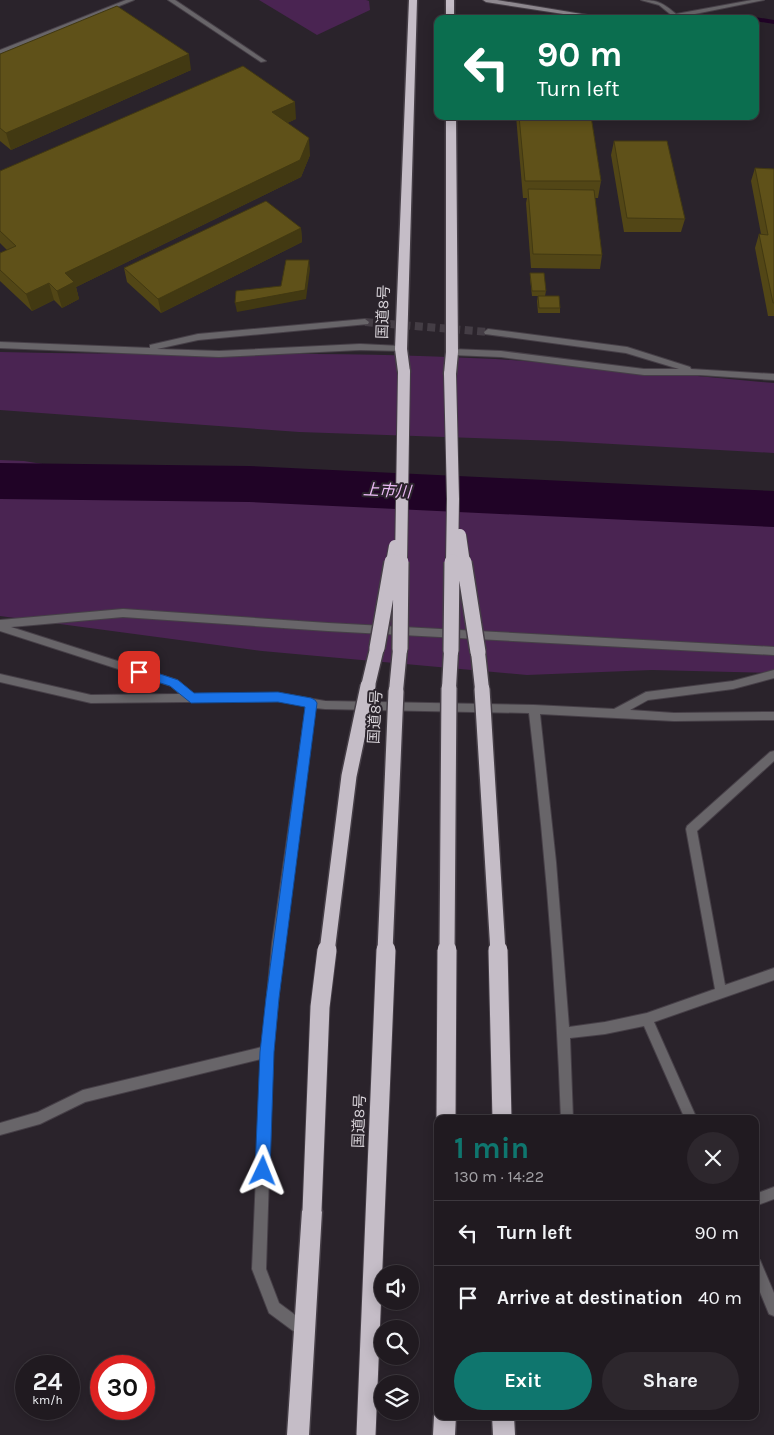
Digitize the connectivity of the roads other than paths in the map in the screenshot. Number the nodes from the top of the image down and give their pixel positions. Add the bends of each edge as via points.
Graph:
1 (131, 0) edge
2 (171, 0) edge
3 (413, 0) edge
4 (450, 0) edge
5 (486, 0) edge
6 (644, 0) edge
7 (761, 0) edge
8 (450, 15) edge
9 (583, 15) edge
10 (674, 15) edge
11 (680, 15) edge
12 (0, 52) edge
13 (263, 61) dead end
14 (451, 120) edge
15 (365, 322) tunnel mouth
16 (488, 332) tunnel mouth
17 (0, 344) edge
18 (402, 349) junction
19 (137, 351) junction
20 (452, 352) junction
21 (700, 372) junction
22 (774, 377) edge
23 (403, 497) junction
24 (453, 499) junction
25 (0, 626) edge
26 (774, 650) edge
27 (774, 674) edge
28 (0, 678) edge
29 (191, 698) junction
30 (311, 703) junction
31 (534, 709) junction
32 (615, 713) junction
33 (774, 716) edge
34 (774, 755) edge
35 (774, 974) edge
36 (721, 994) junction
37 (647, 1019) junction
38 (565, 1033) junction
39 (267, 1052) junction
40 (446, 1115) edge
41 (502, 1115) edge
42 (567, 1115) edge
43 (689, 1115) edge
44 (0, 1129) edge
45 (774, 1193) edge
46 (759, 1199) edge
47 (759, 1274) edge
48 (774, 1309) edge
49 (306, 1332) junction
50 (445, 1420) edge
51 (504, 1420) edge
52 (298, 1435) edge
53 (366, 1435) edge
54 (444, 1435) edge
55 (504, 1435) edge

1 - 12 street
2 - 13 street
3 - 18 highway, 国道8号
4 - 8 highway
5 - 9 street
6 - 10 street via 661,4
7 - 11 street
14 - 20 highway
15 - 19 street via 198,337
16 - 21 street via 627,350
17 - 19 street
18 - 19 street via 360,347 219,354
18 - 23 highway, 国道8号, bridge
20 - 21 street via 500,354 644,372
20 - 24 highway, bridge
21 - 22 street
23 - 49 highway, bridge via 377,648 349,776 320,1007
23 - 53 highway, 国道8号, bridge via 400,649
24 - 40 highway, bridge
24 - 41 highway, bridge via 482,689 500,988
25 - 26 street via 123,613
25 - 29 street via 174,683
27 - 32 street via 733,685 646,696
28 - 29 street via 91,699
29 - 30 street via 278,697
30 - 31 street
30 - 39 street via 278,944
31 - 32 street
31 - 38 street via 550,843
32 - 33 street via 674,717
34 - 36 street via 692,829
35 - 36 street
36 - 37 street
37 - 38 street
37 - 43 street
38 - 42 street
39 - 44 street via 83,1096 40,1118
39 - 49 street via 259,1269 274,1308
45 - 46 street
47 - 48 street
49 - 52 highway
50 - 54 highway
51 - 55 highway

